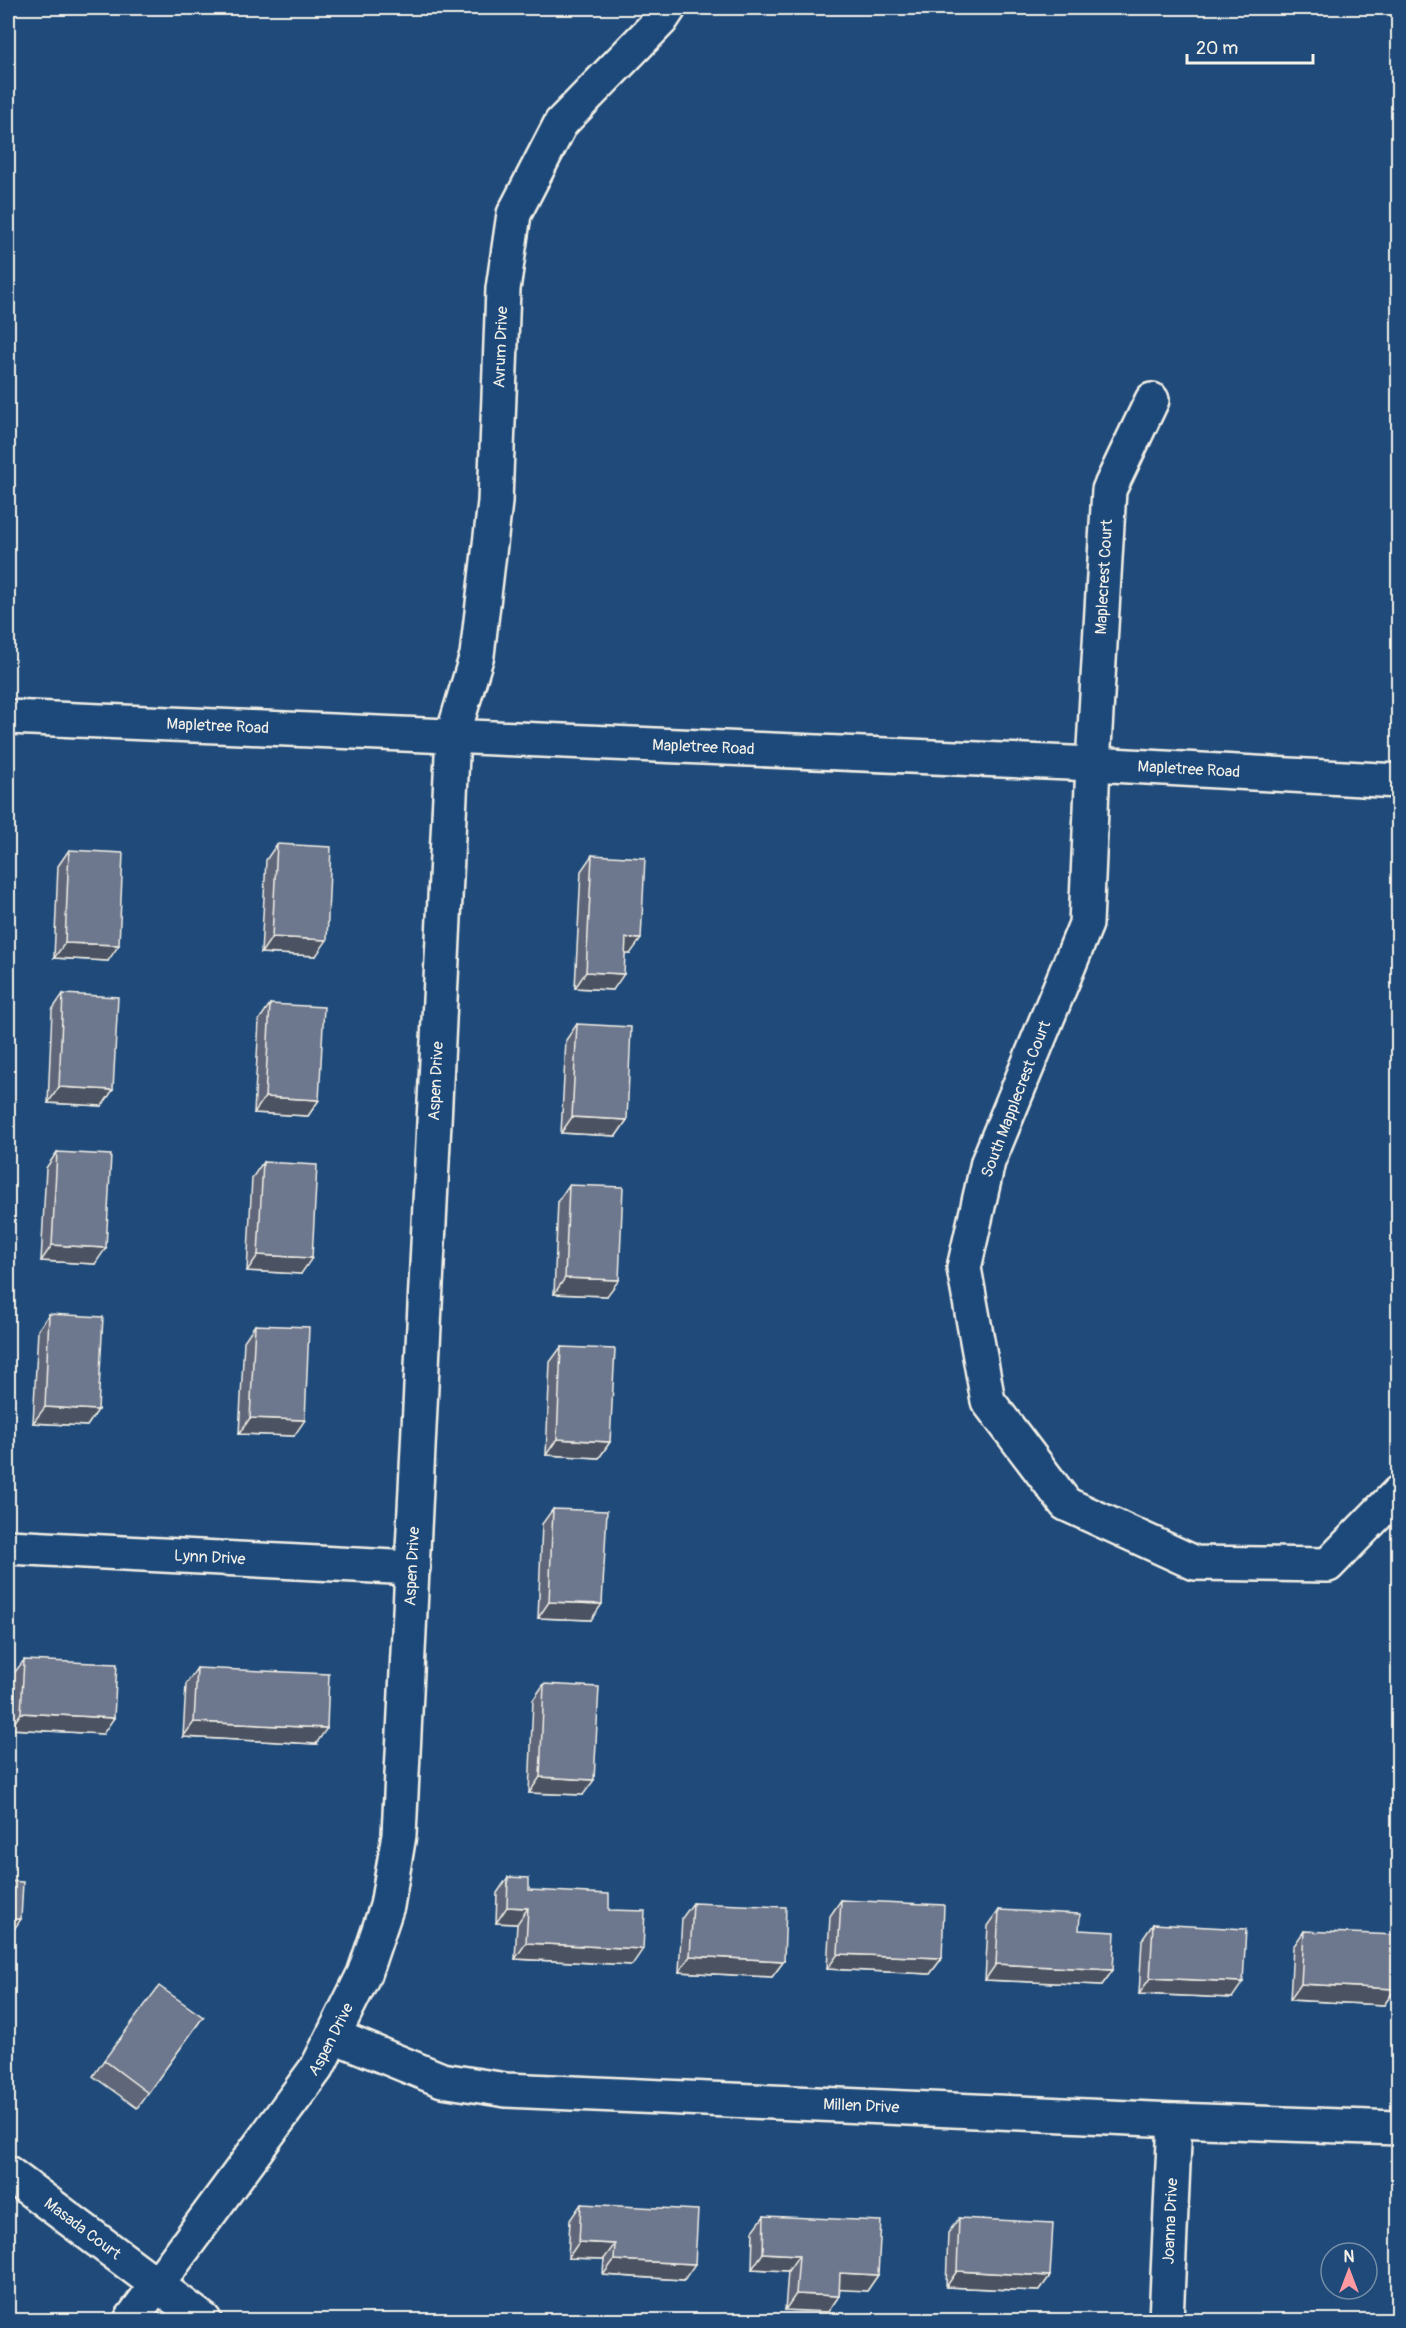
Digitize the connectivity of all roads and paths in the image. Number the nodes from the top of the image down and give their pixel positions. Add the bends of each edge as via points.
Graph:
1 (669, 8) edge
2 (1152, 400) dead end
3 (8, 717) edge
4 (453, 735) junction
5 (1093, 764) junction
6 (1398, 781) edge
7 (1398, 1493) edge
8 (8, 1546) edge
9 (413, 1568) junction
10 (334, 2036) junction
11 (1174, 2120) junction
12 (1398, 2128) edge
13 (8, 2173) edge
14 (157, 2285) junction
15 (131, 2320) edge
16 (204, 2320) edge
17 (1166, 2320) edge

1 - 4 street, Avrum Drive via 561,123 514,214 503,289 495,502 477,655
2 - 5 street, Maplecrest Court via 1109,490
3 - 4 street, Mapletree Road
4 - 5 street, Mapletree Road
4 - 9 street, Aspen Drive
5 - 6 street, Mapletree Road
5 - 7 street, South Mapplecrest Court via 1086,924 988,1162 964,1268 988,1401 1066,1504 1196,1563 1328,1565
8 - 9 street, Lynn Drive
9 - 10 street, Aspen Drive via 399,1835 387,1906 364,1974
10 - 11 street, Millen Drive via 442,2080 506,2090
10 - 14 street, Aspen Drive via 318,2066
11 - 12 street, Millen Drive
11 - 17 street, Joanna Drive
13 - 14 street, Masada Court
14 - 15 street, Aspen Drive
14 - 16 street, Masada Court

